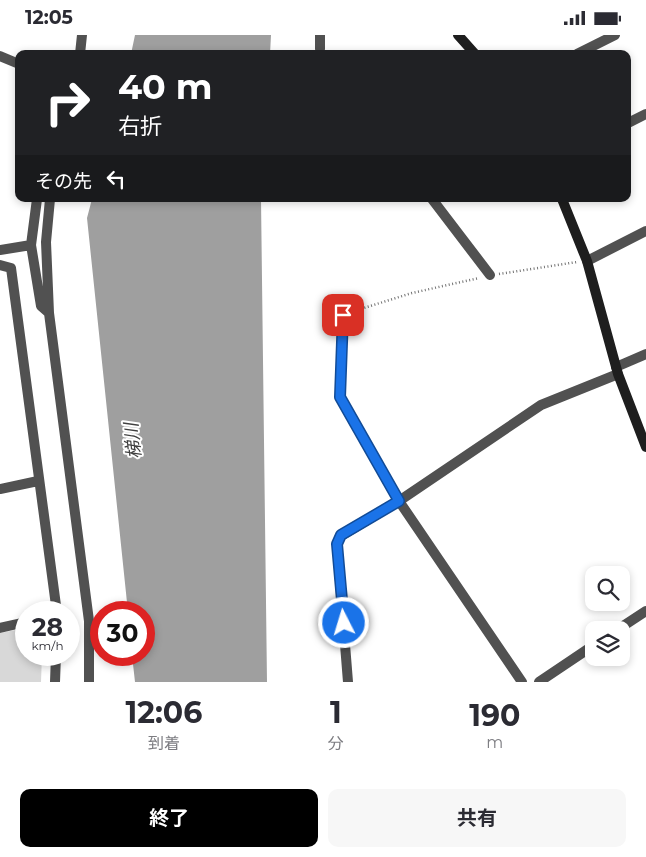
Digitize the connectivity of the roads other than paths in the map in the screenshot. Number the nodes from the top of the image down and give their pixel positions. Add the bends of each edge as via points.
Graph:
1 (82, 35) edge
2 (320, 35) edge
3 (458, 35) edge
4 (608, 37) edge
5 (320, 49) dead end
6 (80, 50) edge
7 (471, 50) edge
8 (584, 50) edge
9 (0, 56) edge
10 (15, 62) edge
11 (646, 114) edge
12 (631, 122) edge
13 (37, 202) edge
14 (50, 202) edge
15 (434, 202) edge
16 (563, 202) edge
17 (646, 231) edge
18 (31, 245) junction
19 (0, 250) edge
20 (587, 261) junction
21 (0, 265) edge
22 (490, 275) road end
23 (49, 313) junction
24 (343, 315) road end
25 (646, 354) edge
26 (616, 370) junction
27 (646, 447) edge
28 (38, 481) junction
29 (0, 489) edge
30 (399, 501) junction
31 (55, 601) edge
32 (646, 611) edge
33 (630, 621) edge
34 (15, 625) edge
35 (0, 628) edge
36 (585, 651) edge
37 (56, 666) edge
38 (55, 682) edge
39 (89, 682) edge
40 (348, 682) edge
41 (522, 682) edge
42 (539, 682) edge

1 - 6 street
2 - 5 street
3 - 7 street
4 - 8 street
9 - 10 street
11 - 12 street
13 - 18 street
14 - 23 street via 46,241
15 - 22 street
16 - 20 street
17 - 20 street
18 - 19 street
18 - 23 street via 41,306
20 - 26 street
21 - 28 street via 11,268
23 - 39 street via 89,621
24 - 30 street via 340,397
25 - 26 street
26 - 27 street
26 - 30 street via 541,405
28 - 29 street
28 - 31 street
30 - 40 street via 341,535 337,544
30 - 41 street
32 - 33 street
34 - 35 street
36 - 42 street
37 - 38 street

